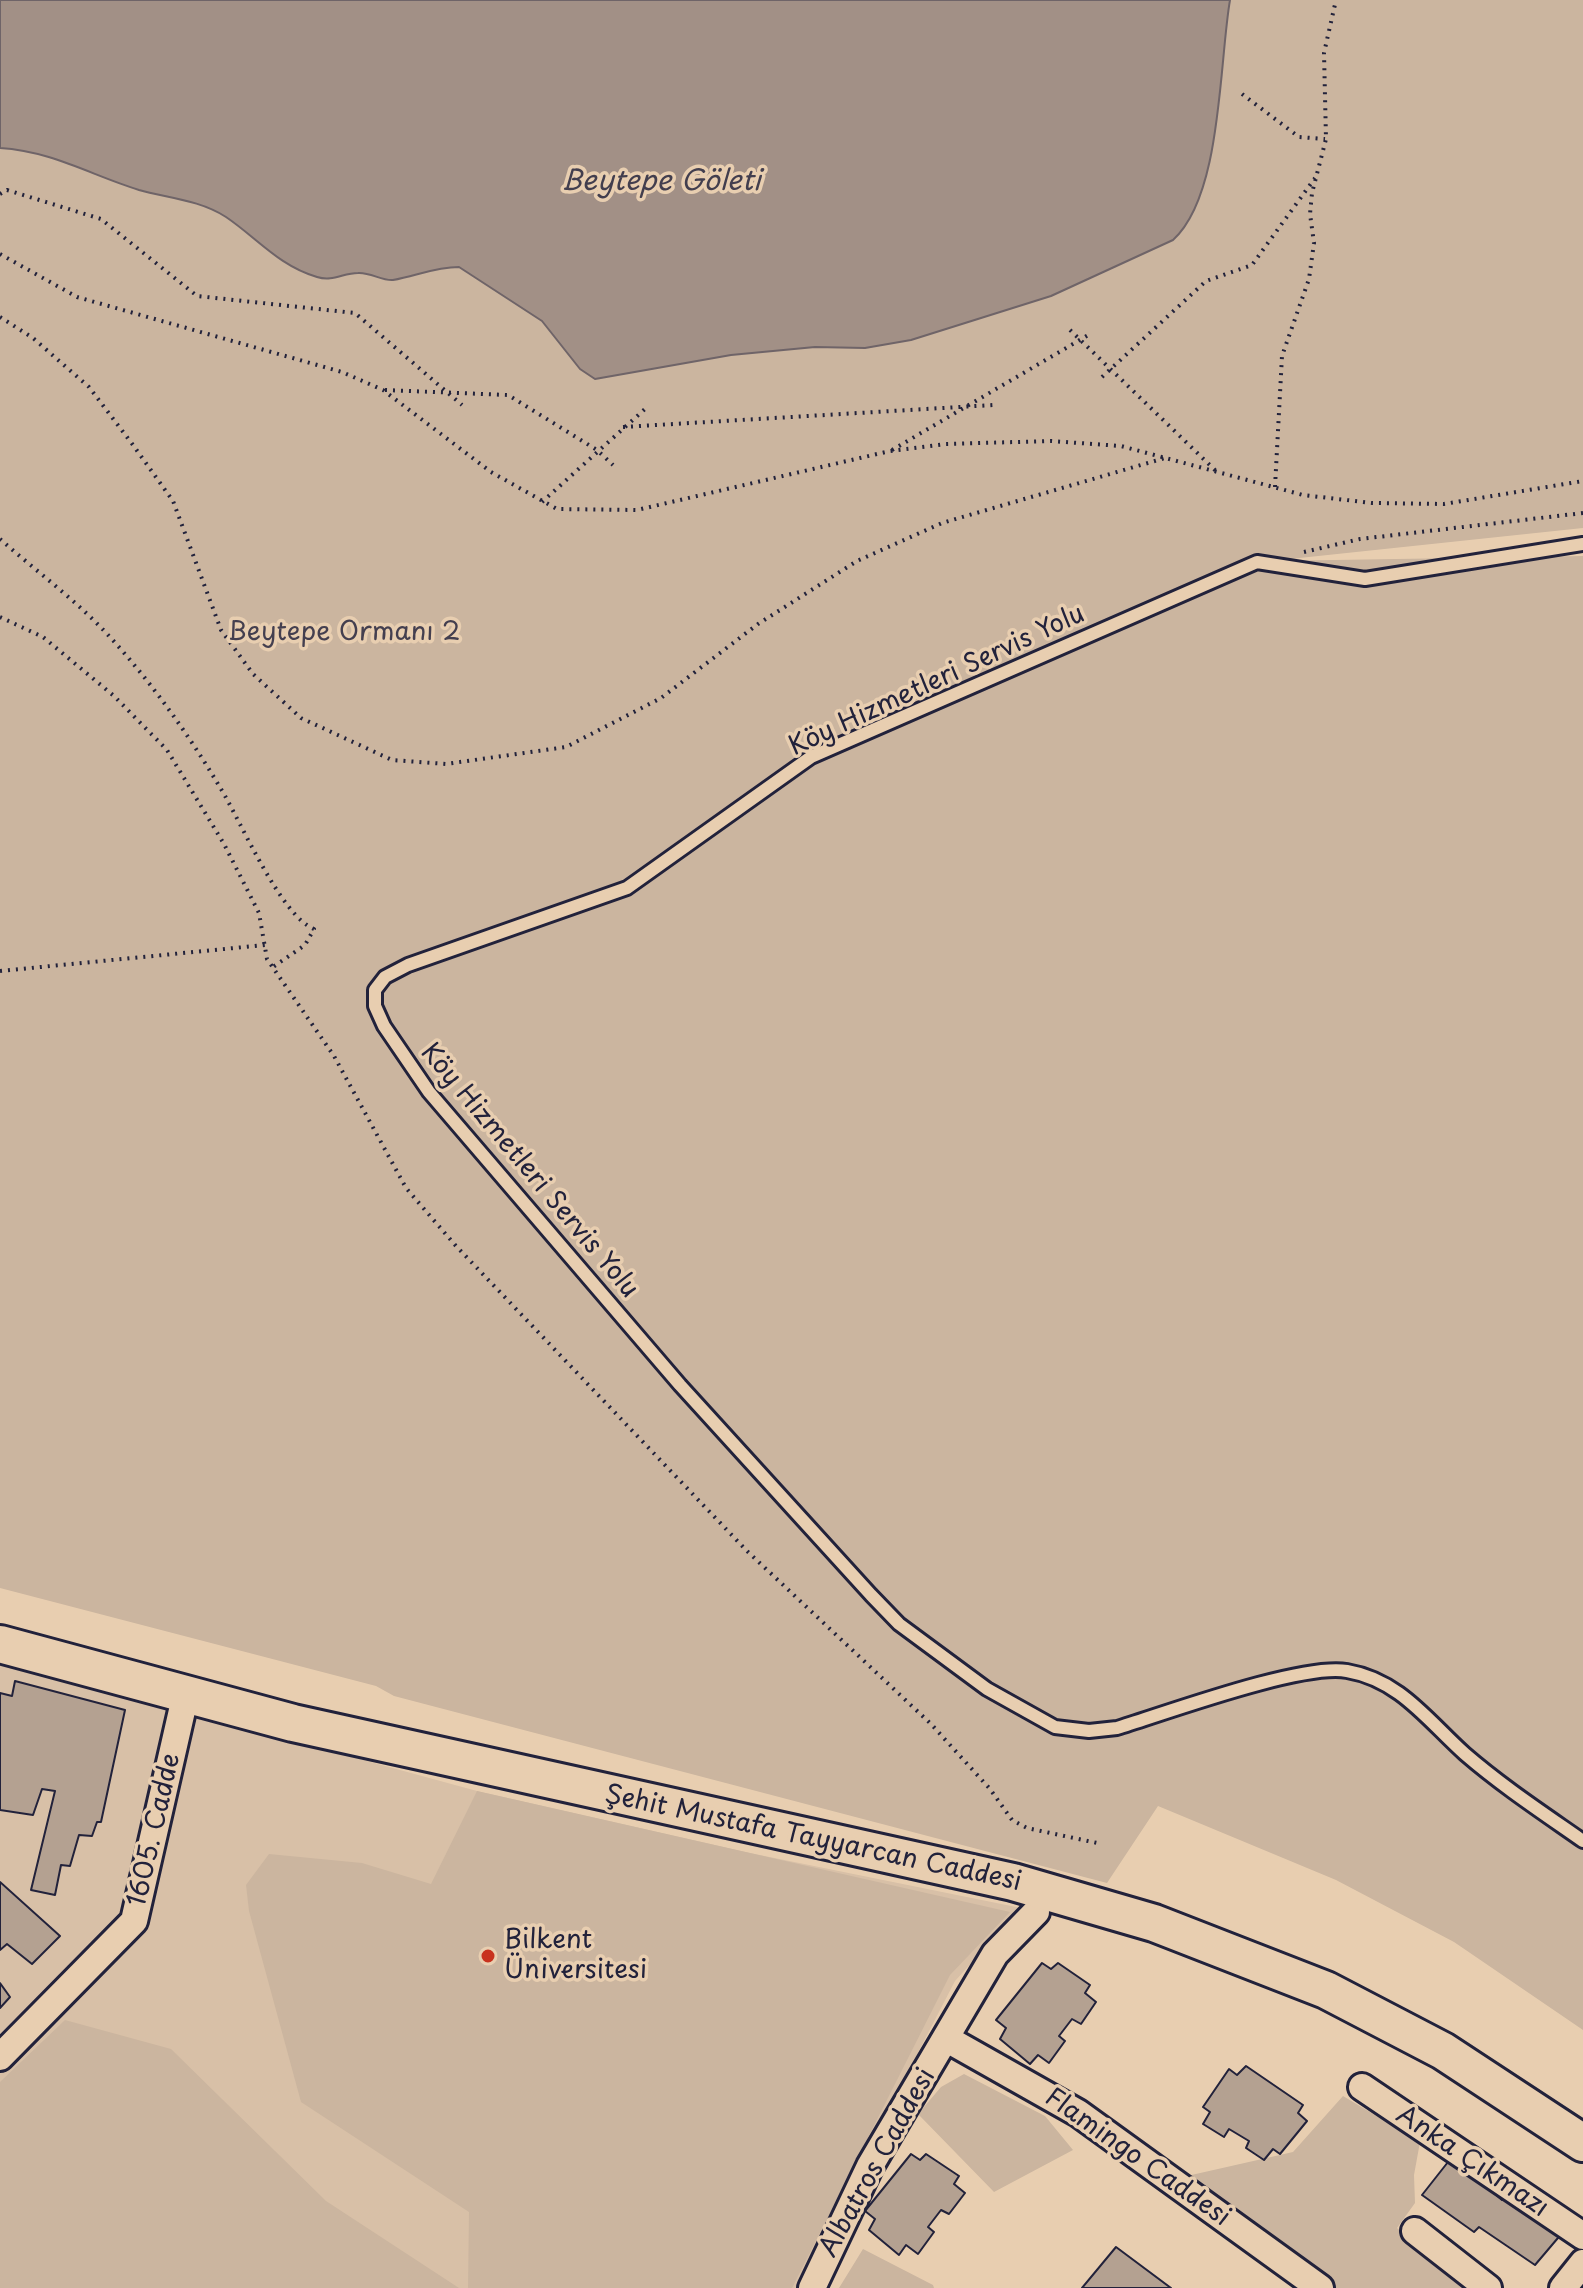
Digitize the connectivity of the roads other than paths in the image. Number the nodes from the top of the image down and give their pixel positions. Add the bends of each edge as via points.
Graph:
1 (1583, 544) edge
2 (0, 1644) edge
3 (186, 1693) junction
4 (1583, 1841) edge
5 (1036, 1912) dead end
6 (947, 2039) junction
7 (0, 2057) edge
8 (1362, 2087) dead end
9 (1583, 2143) edge
10 (1415, 2231) dead end
11 (1583, 2236) edge
12 (1583, 2263) edge
13 (812, 2288) edge
14 (1320, 2288) edge
15 (1488, 2288) edge
16 (1563, 2288) edge

1 - 4 lane, Köy Hizmetleri Servis Yolu via 1365,579 1257,562 811,757 627,888 408,965 385,977 375,990 375,1006 429,1092 680,1385 899,1624 987,1689 1055,1727 1089,1731 1117,1728 1302,1675 1345,1671 1381,1682 1412,1700 1465,1753
2 - 3 main road, Şehit Mustafa Tayyarcan Caddesi
3 - 7 street, 1605. Cadde via 134,1921
3 - 9 main road, Şehit Mustafa Tayyarcan Caddesi via 293,1723 1028,1885 1116,1910 1326,1990 1443,2051
5 - 6 street, Albatros Caddesi via 995,1954
6 - 13 street, Albatros Caddesi via 870,2166
6 - 14 street, Flamingo Caddesi via 1078,2113
8 - 11 street, Anka Çıkmazı
10 - 15 street
12 - 16 street

